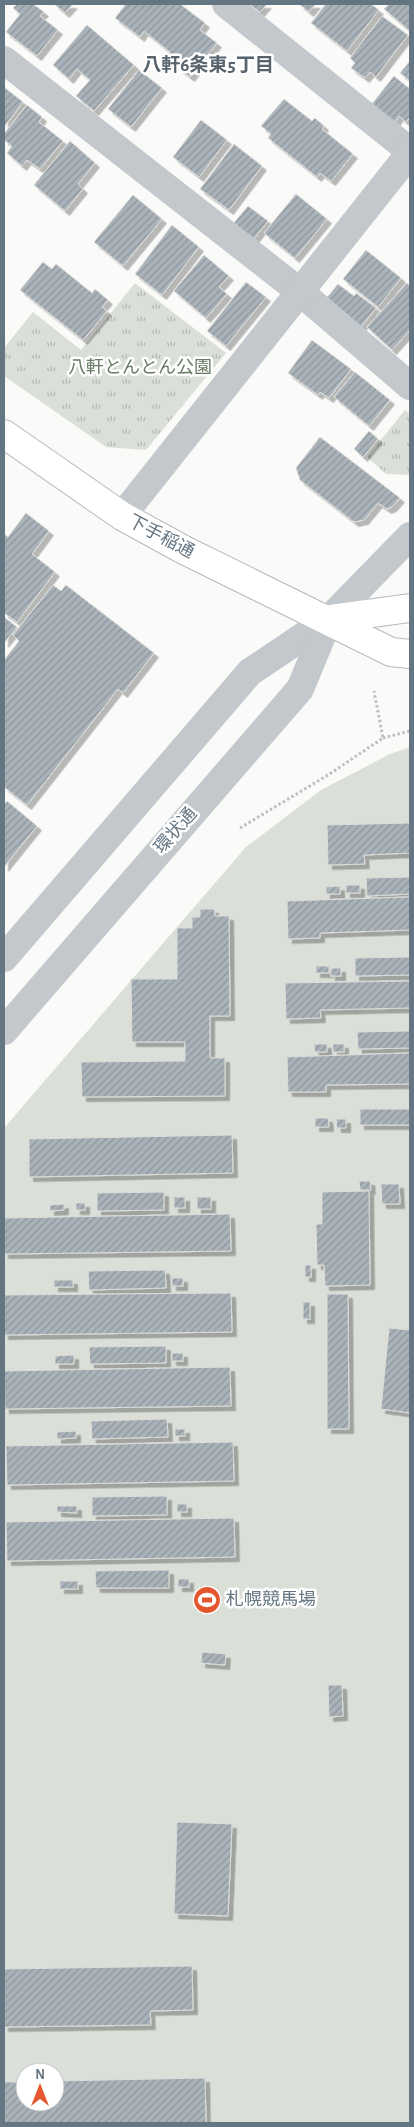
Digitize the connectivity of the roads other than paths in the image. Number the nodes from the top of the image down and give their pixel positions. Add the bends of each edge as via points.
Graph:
1 (226, 4) edge
2 (4, 60) edge
3 (410, 152) edge
4 (299, 291) junction
5 (410, 386) edge
6 (4, 434) edge
7 (122, 516) junction
8 (410, 536) edge
9 (410, 608) edge
10 (329, 620) junction
11 (401, 653) edge
12 (4, 958) edge
13 (4, 1031) edge

1 - 3 street
2 - 4 street
3 - 4 street
4 - 5 street
4 - 7 street
6 - 7 main road, 下手稲通
7 - 10 main road, 下手稲通 via 184,550
8 - 10 street
9 - 10 main road
10 - 11 main road
10 - 12 street via 250,672
10 - 13 street, 環状通 via 300,689

